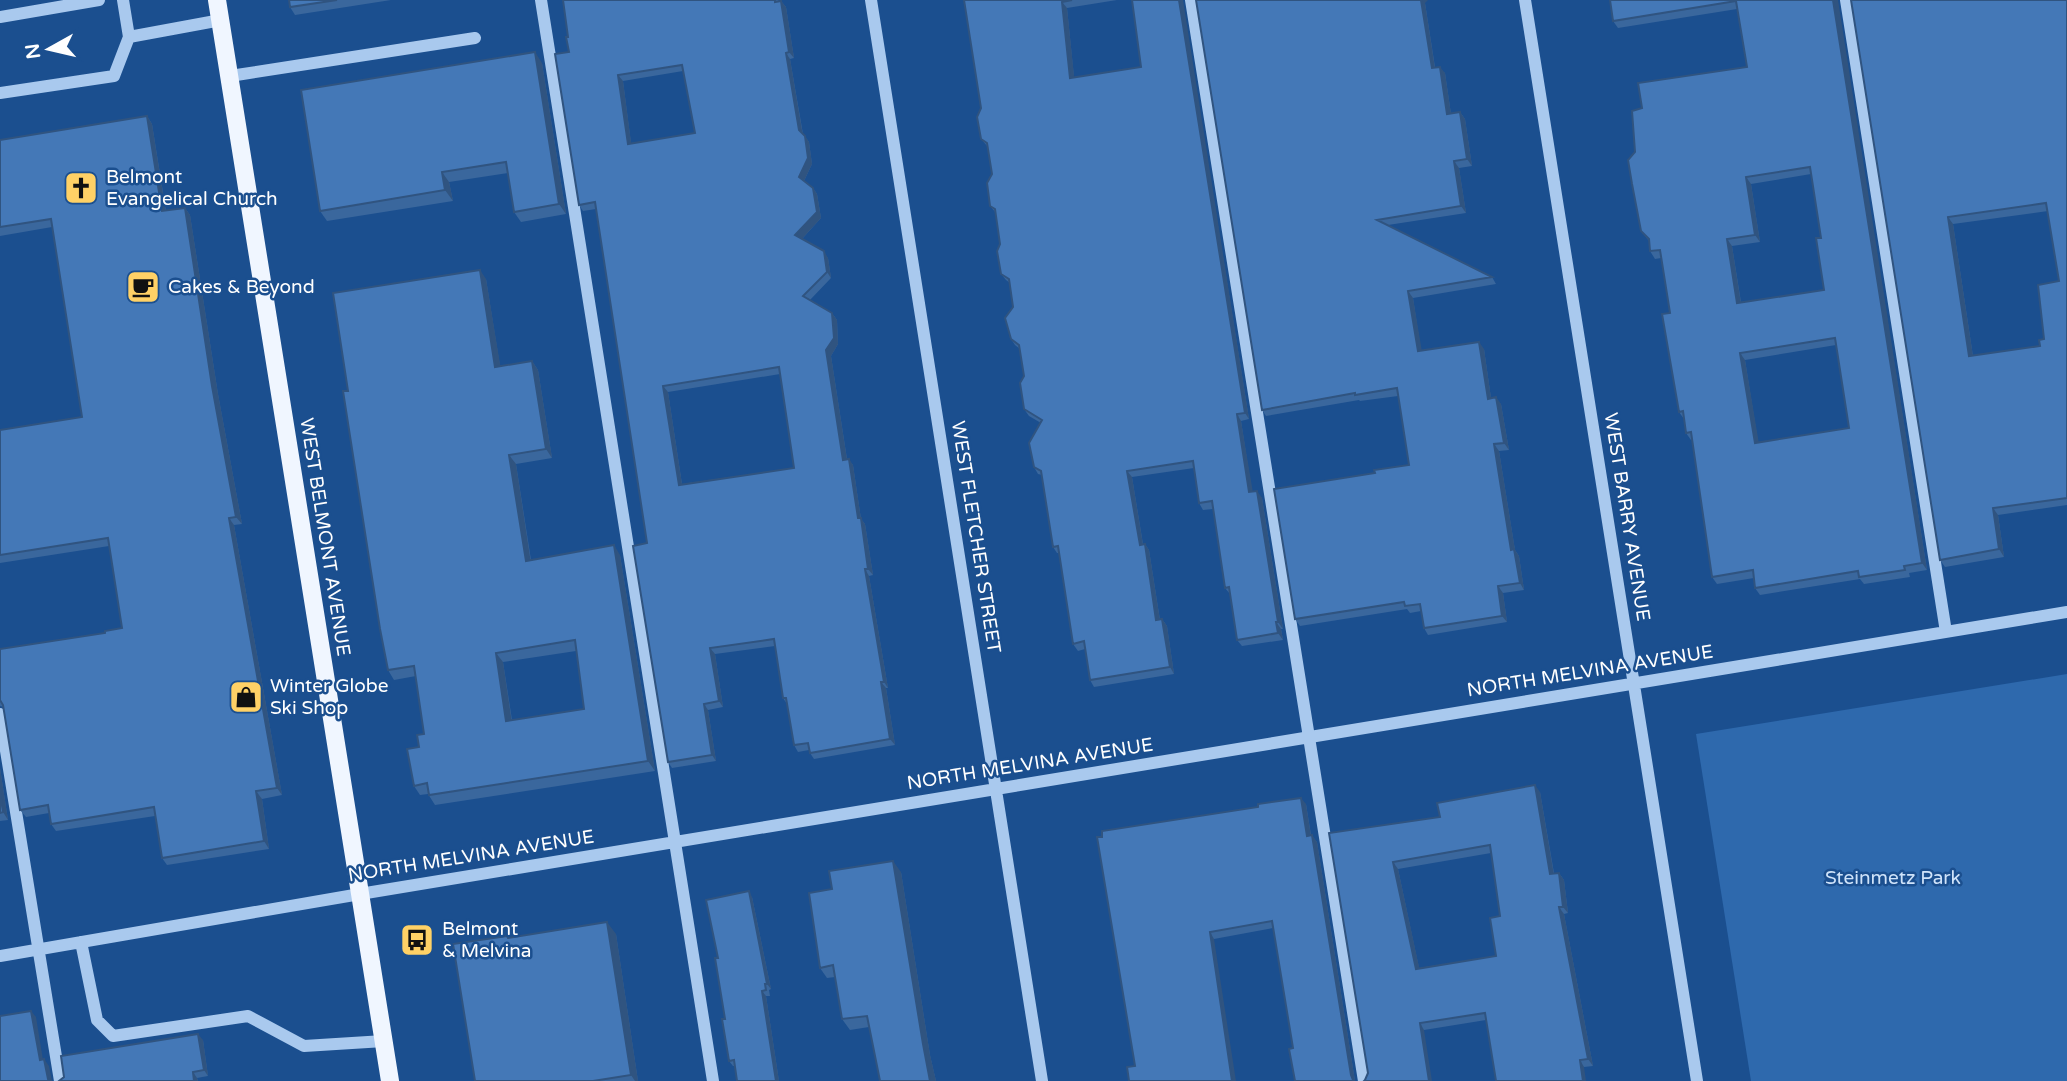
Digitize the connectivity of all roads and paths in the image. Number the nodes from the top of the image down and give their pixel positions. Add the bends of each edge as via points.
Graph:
1 (99, 0) edge
2 (123, 0) edge
3 (217, 0) edge
4 (541, 0) edge
5 (871, 0) edge
6 (1191, 0) edge
7 (1525, 0) edge
8 (1846, 0) edge
9 (0, 17) edge
10 (220, 20) junction
11 (129, 37) junction
12 (475, 38) dead end
13 (230, 76) junction
14 (0, 93) edge
15 (2067, 612) edge
16 (1946, 632) junction
17 (1634, 683) junction
18 (0, 713) edge
19 (1309, 737) junction
20 (996, 789) junction
21 (675, 842) junction
22 (360, 894) junction
23 (81, 942) junction
24 (39, 950) junction
25 (0, 956) edge
26 (384, 1041) junction
27 (60, 1081) edge
28 (390, 1081) edge
29 (713, 1081) edge
30 (1042, 1081) edge
31 (1364, 1081) edge
32 (1697, 1081) edge

1 - 9 street
2 - 11 street
3 - 10 main road, WEST BELMONT AVENUE
4 - 21 street
5 - 20 street, WEST FLETCHER STREET
6 - 19 street
7 - 17 street, WEST BARRY AVENUE
8 - 16 street
10 - 11 street
10 - 13 main road, WEST BELMONT AVENUE
11 - 14 street via 114,76
12 - 13 street
13 - 22 main road, WEST BELMONT AVENUE
15 - 16 street, NORTH MELVINA AVENUE
16 - 17 street, NORTH MELVINA AVENUE
17 - 19 street, NORTH MELVINA AVENUE
17 - 32 street, WEST BARRY AVENUE
18 - 24 street
19 - 20 street, NORTH MELVINA AVENUE
19 - 31 street
20 - 21 street, NORTH MELVINA AVENUE
20 - 30 street, WEST FLETCHER STREET
21 - 22 street, NORTH MELVINA AVENUE
21 - 29 street
22 - 23 street, NORTH MELVINA AVENUE
22 - 26 main road, WEST BELMONT AVENUE
23 - 24 street, NORTH MELVINA AVENUE
23 - 26 street via 97,1020 113,1036 248,1016 304,1046
24 - 25 street, NORTH MELVINA AVENUE
24 - 27 street
26 - 28 main road, WEST BELMONT AVENUE

